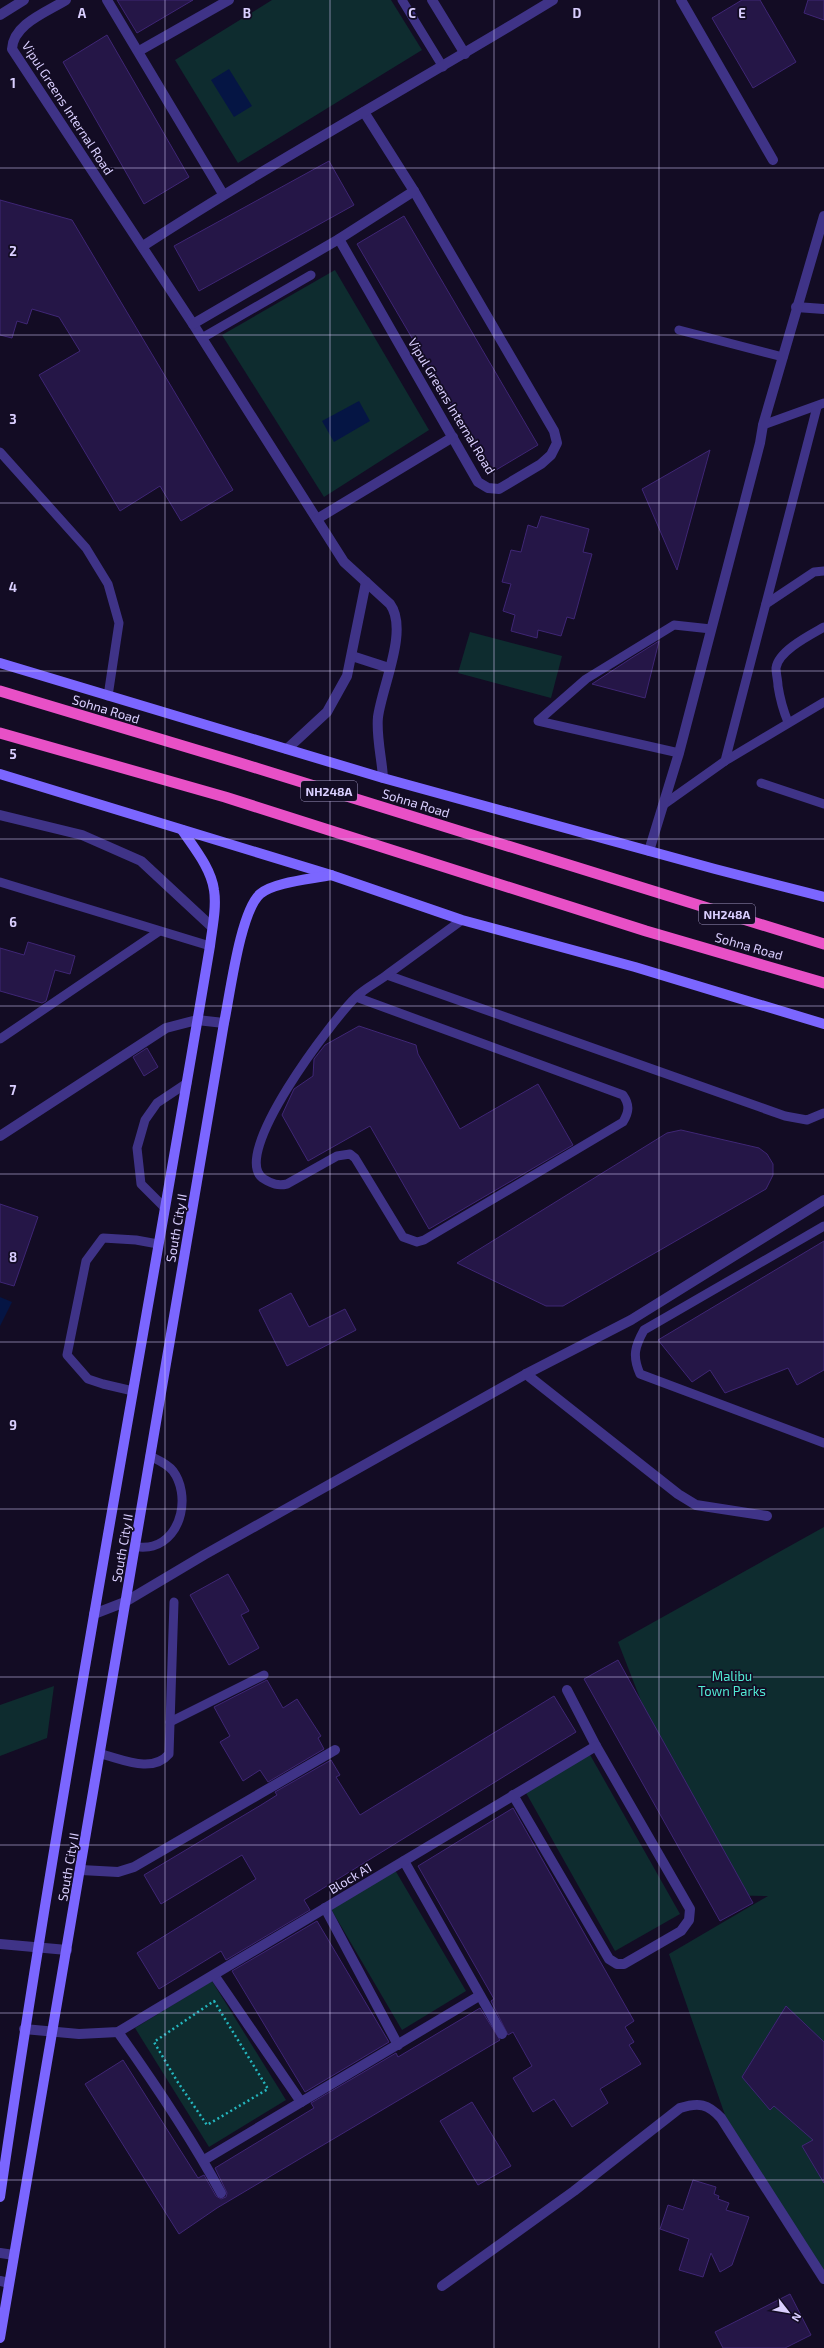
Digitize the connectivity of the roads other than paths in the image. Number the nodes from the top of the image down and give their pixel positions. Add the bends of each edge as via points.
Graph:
1 (24, 0) edge
2 (66, 0) edge
3 (107, 0) edge
4 (229, 0) edge
5 (402, 0) edge
6 (432, 0) edge
7 (553, 0) edge
8 (682, 0) edge
9 (0, 15) edge
10 (139, 52) junction
11 (465, 54) junction
12 (443, 67) junction
13 (364, 112) junction
14 (773, 160) dead end
15 (414, 191) junction
16 (223, 194) junction
17 (824, 216) edge
18 (339, 238) junction
19 (143, 246) junction
20 (311, 275) dead end
21 (796, 307) junction
22 (824, 309) edge
23 (193, 324) junction
24 (679, 330) dead end
25 (202, 338) junction
26 (783, 357) junction
27 (820, 405) edge
28 (763, 425) junction
29 (453, 437) junction
30 (0, 452) edge
31 (317, 519) junction
32 (824, 571) edge
33 (366, 582) junction
34 (766, 604) junction
35 (824, 627) edge
36 (710, 629) junction
37 (352, 656) junction
38 (0, 663) edge
39 (389, 668) junction
40 (0, 691) edge
41 (108, 696) junction
42 (824, 702) edge
43 (788, 722) junction
44 (0, 733) edge
45 (287, 750) junction
46 (679, 753) junction
47 (725, 761) junction
48 (0, 774) edge
49 (384, 778) junction
50 (762, 783) dead end
51 (824, 804) edge
52 (663, 805) junction
53 (0, 815) edge
54 (182, 830) junction
55 (649, 851) junction
56 (331, 875) junction
57 (0, 882) edge
58 (824, 897) edge
59 (462, 920) junction
60 (212, 927) junction
61 (158, 932) junction
62 (824, 944) edge
63 (210, 946) junction
64 (386, 975) junction
65 (824, 983) edge
66 (356, 997) junction
67 (198, 1020) junction
68 (224, 1023) junction
69 (824, 1024) edge
70 (0, 1039) edge
71 (187, 1083) junction
72 (824, 1113) edge
73 (0, 1136) edge
74 (824, 1200) edge
75 (165, 1208) junction
76 (824, 1226) edge
77 (158, 1244) junction
78 (526, 1374) junction
79 (133, 1391) junction
80 (824, 1443) edge
81 (150, 1456) junction
82 (768, 1516) dead end
83 (135, 1548) junction
84 (125, 1602) junction
85 (174, 1602) dead end
86 (94, 1614) junction
87 (264, 1675) dead end
88 (567, 1690) dead end
89 (170, 1722) junction
90 (596, 1746) junction
91 (335, 1750) dead end
92 (101, 1754) junction
93 (513, 1796) junction
94 (404, 1861) junction
95 (81, 1870) junction
96 (325, 1908) junction
97 (0, 1944) edge
98 (38, 1947) junction
99 (67, 1950) junction
100 (214, 1975) junction
101 (479, 1996) junction
102 (24, 2029) junction
103 (52, 2032) junction
104 (118, 2032) junction
105 (502, 2034) dead end
106 (398, 2045) junction
107 (301, 2102) junction
108 (204, 2160) junction
109 (221, 2193) dead end
110 (0, 2197) edge
111 (0, 2253) edge
112 (14, 2255) junction
113 (824, 2279) edge
114 (4, 2282) edge
115 (442, 2286) dead end
116 (0, 2338) edge

1 - 9 street
2 - 19 street, Vipul Greens Internal Road via 22,28 12,42 12,49
3 - 10 street
4 - 10 street
5 - 12 lane
6 - 11 street
7 - 11 street
8 - 14 street
10 - 16 street
11 - 12 street
12 - 13 street
13 - 15 street, Vipul Greens Internal Road
13 - 16 street
15 - 18 street
15 - 29 street, Vipul Greens Internal Road via 554,432 557,443 551,455 541,464 499,489 488,488 478,482
16 - 19 street
17 - 21 street
18 - 23 street
18 - 29 street, Vipul Greens Internal Road
19 - 23 street, Vipul Greens Internal Road
20 - 25 lane
21 - 22 street
21 - 26 street
23 - 25 street, Vipul Greens Internal Road
24 - 26 lane
25 - 31 street, Vipul Greens Internal Road
26 - 28 street
27 - 28 lane
27 - 34 lane
28 - 36 street
29 - 31 street
30 - 41 lane via 23,481 82,544 108,584 119,623
31 - 33 street, Vipul Greens Internal Road via 344,562
32 - 34 lane via 814,572
33 - 37 street
33 - 39 street, Vipul Greens Internal Road via 396,612 398,623
34 - 47 lane
35 - 43 lane via 803,639 779,660 776,668 779,689 782,709
36 - 46 street
36 - 46 lane via 674,625 586,679 538,721
37 - 39 street
37 - 45 street via 347,676 327,712
38 - 41 main road
39 - 49 street, Vipul Greens Internal Road via 378,717
40 - 62 highway, Sohna Road / NH248A
41 - 45 main road
42 - 43 lane
43 - 47 lane
44 - 65 highway, Sohna Road / NH248A via 225,797 646,930
45 - 49 main road
46 - 52 street
47 - 52 lane
48 - 54 main road
49 - 55 main road
50 - 51 lane
52 - 55 street
53 - 60 street via 82,835 141,861
54 - 56 main road
54 - 60 main road, South City II via 212,879 215,903
55 - 58 main road
56 - 59 main road
56 - 68 main road, South City II via 274,887 260,894 249,910
57 - 61 lane
59 - 64 lane
59 - 69 main road via 635,967
60 - 63 main road, South City II
61 - 63 lane
61 - 70 lane
63 - 67 main road, South City II
64 - 66 lane
64 - 72 lane via 785,1116 807,1120
66 - 66 lane via 306,1058 266,1126 255,1162 256,1171 268,1182 278,1186 287,1184 338,1156 350,1154 355,1158 403,1237 417,1242 623,1122 628,1114 628,1103 623,1096
67 - 68 street
67 - 71 main road, South City II
67 - 73 street via 166,1028
68 - 81 main road, South City II
71 - 75 main road, South City II
71 - 75 lane via 158,1103 145,1120 137,1148 141,1184
74 - 78 street via 631,1320
75 - 77 main road, South City II
76 - 80 lane via 644,1330 634,1346 635,1364 640,1374
77 - 79 main road, South City II
77 - 79 lane via 103,1238 86,1261 67,1355 88,1379
78 - 82 street via 678,1494 696,1505
78 - 84 street
79 - 86 main road, South City II
81 - 83 main road, South City II
81 - 83 lane via 173,1470 180,1483 183,1497 176,1527 158,1544
83 - 84 main road, South City II
84 - 86 street
84 - 92 main road, South City II
85 - 89 lane
86 - 98 main road, South City II
87 - 89 lane
88 - 90 street
89 - 92 lane via 169,1754 156,1763 148,1766
90 - 93 street, Block A1
90 - 93 street via 690,1908 690,1920 682,1931 624,1964 617,1964 609,1959
91 - 95 street via 134,1868 118,1872
92 - 95 main road, South City II
93 - 94 street, Block A1
94 - 96 street, Block A1
94 - 101 street
95 - 99 main road, South City II
96 - 100 street, Block A1
96 - 106 street
97 - 98 street
98 - 99 street
98 - 102 main road, South City II
99 - 103 main road, South City II
100 - 104 street, Block A1
100 - 107 street
101 - 105 street
101 - 106 street
102 - 103 street
102 - 110 main road, South City II
103 - 104 street
103 - 112 main road, South City II
104 - 108 street
106 - 107 street
107 - 108 street
108 - 109 street
111 - 112 street
112 - 114 main road, South City II
113 - 115 street via 722,2118 711,2108 694,2103 680,2108 574,2191
114 - 116 main road, South City II

